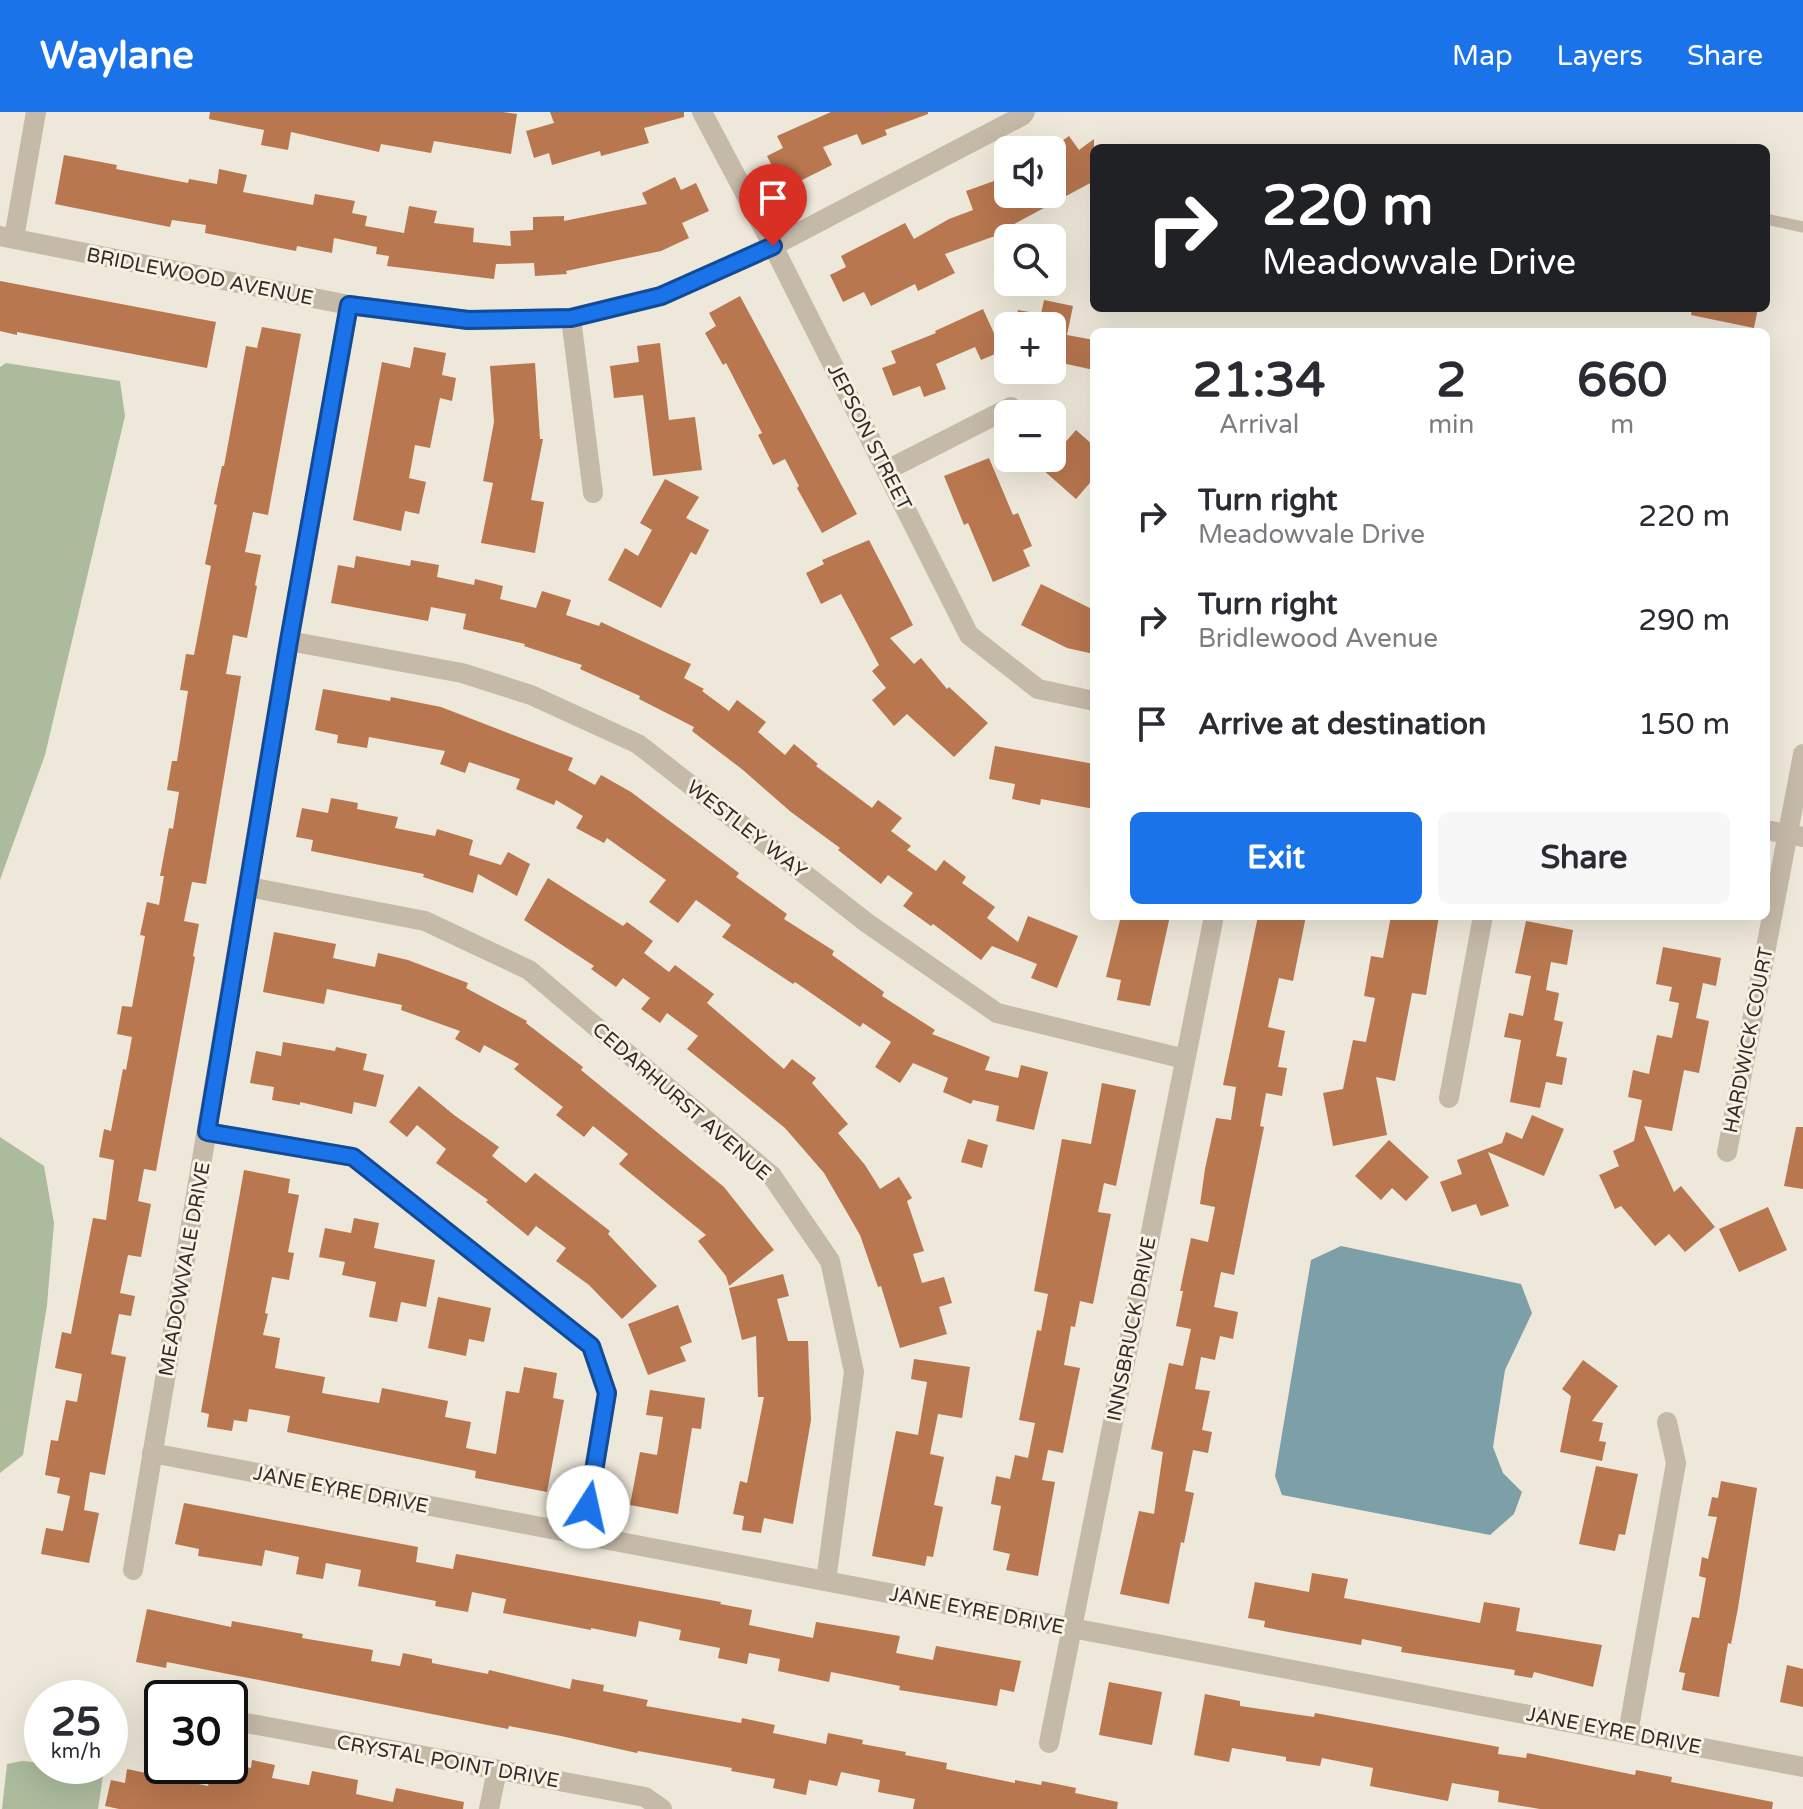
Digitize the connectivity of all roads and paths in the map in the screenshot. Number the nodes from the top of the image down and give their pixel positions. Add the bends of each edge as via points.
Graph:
1 (36, 112) edge
2 (702, 112) edge
3 (1025, 112) edge
4 (1770, 220) edge
5 (1803, 227) edge
6 (7, 237) edge
7 (773, 246) junction
8 (349, 305) junction
9 (571, 318) junction
10 (994, 416) edge
11 (887, 470) junction
12 (593, 493) dead end
13 (289, 641) junction
14 (1090, 700) edge
15 (1803, 754) edge
16 (1770, 831) edge
17 (1796, 836) edge
18 (249, 887) junction
19 (1213, 920) edge
20 (1482, 920) edge
21 (1185, 1059) junction
22 (1449, 1098) dead end
23 (207, 1132) junction
24 (1727, 1152) dead end
25 (1667, 1422) dead end
26 (152, 1453) junction
27 (583, 1535) junction
28 (133, 1570) dead end
29 (826, 1581) junction
30 (1072, 1628) junction
31 (248, 1723) edge
32 (1628, 1733) junction
33 (1049, 1743) dead end
34 (1803, 1767) edge
35 (497, 1770) junction
36 (489, 1809) edge
37 (662, 1809) edge

1 - 6 street
2 - 7 street, JEPSON STREET
3 - 7 street, BRIDLEWOOD AVENUE
4 - 5 lane
6 - 8 street, BRIDLEWOOD AVENUE
7 - 9 street, BRIDLEWOOD AVENUE via 661,296
7 - 11 street, JEPSON STREET
8 - 9 street, BRIDLEWOOD AVENUE via 468,320
8 - 13 street, MEADOWVALE DRIVE
9 - 12 street
10 - 11 street
11 - 14 street, JEPSON STREET via 969,635 1038,689
13 - 18 street, MEADOWVALE DRIVE
13 - 21 street, WESTLEY WAY via 462,673 531,695 638,744 867,923 997,1013
15 - 17 street, HARDWICK COURT
16 - 17 street
17 - 24 street, HARDWICK COURT
18 - 23 street, MEADOWVALE DRIVE
18 - 29 street, CEDARHURST AVENUE via 425,921 529,970 772,1176 830,1261 854,1372
19 - 21 street, INNSBRUCK DRIVE
20 - 22 street
21 - 30 street, INNSBRUCK DRIVE
23 - 26 street, MEADOWVALE DRIVE
23 - 27 street via 353,1157 591,1346 607,1393
25 - 32 street via 1676,1463
26 - 27 street, JANE EYRE DRIVE
26 - 28 street, MEADOWVALE DRIVE
27 - 29 street, JANE EYRE DRIVE
29 - 30 street, JANE EYRE DRIVE
30 - 32 street, JANE EYRE DRIVE
30 - 33 street, INNSBRUCK DRIVE
31 - 35 street, CRYSTAL POINT DRIVE
32 - 34 street, JANE EYRE DRIVE
35 - 36 street
35 - 37 street, CRYSTAL POINT DRIVE via 645,1797

